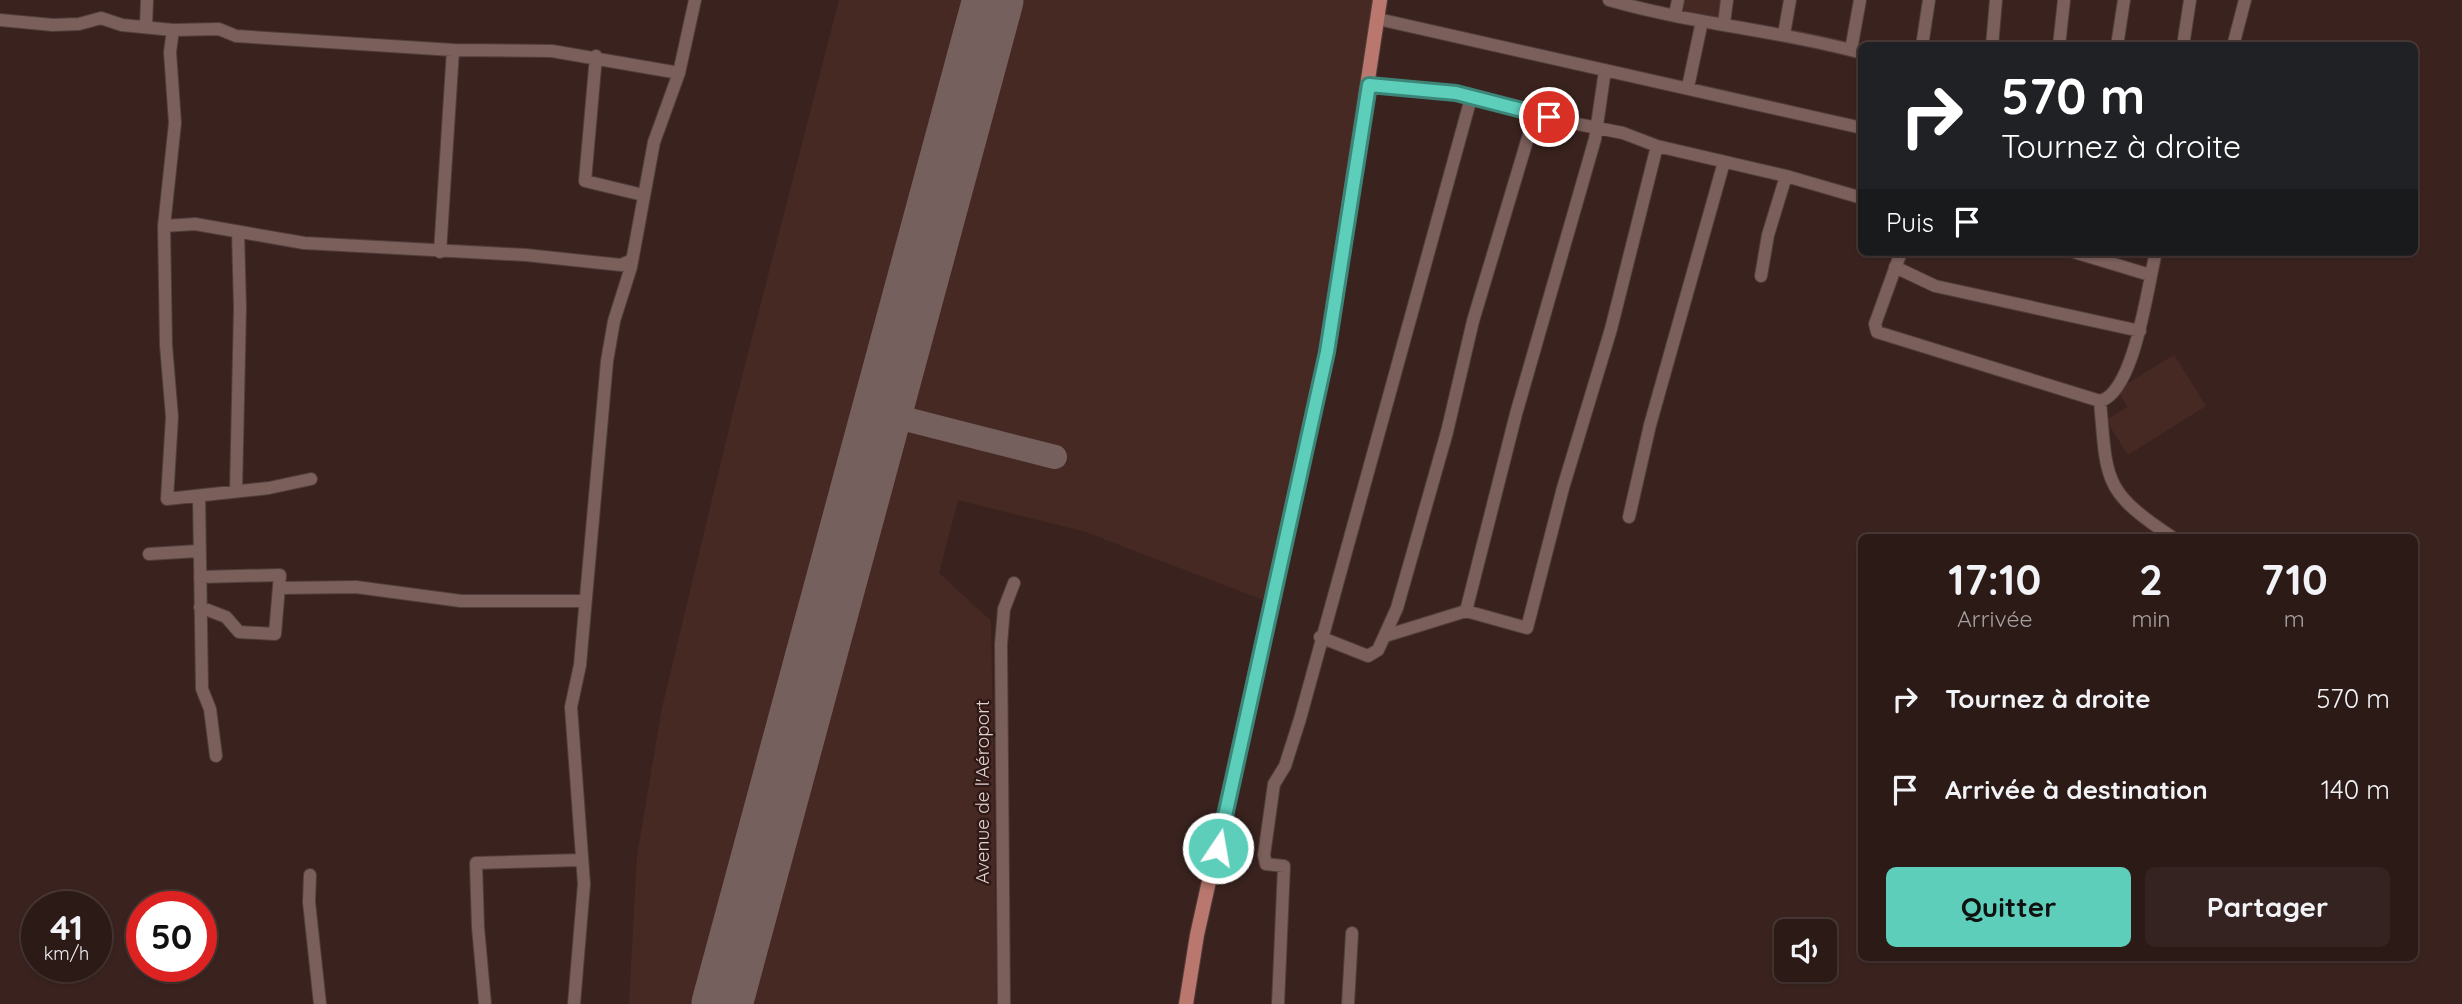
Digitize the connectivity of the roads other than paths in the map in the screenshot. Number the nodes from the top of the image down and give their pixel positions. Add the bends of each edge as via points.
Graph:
1 (147, 0) edge
2 (695, 0) edge
3 (1380, 0) edge
4 (1609, 0) edge
5 (1678, 0) edge
6 (1727, 0) edge
7 (1790, 0) edge
8 (1860, 0) edge
9 (1929, 0) edge
10 (1996, 0) edge
11 (2064, 0) edge
12 (2124, 0) edge
13 (2190, 0) edge
14 (2245, 0) edge
15 (1675, 15) junction
16 (1378, 19) junction
17 (0, 20) edge
18 (1702, 21) junction
19 (1724, 23) junction
20 (146, 26) junction
21 (173, 30) junction
22 (1784, 34) junction
23 (1923, 42) edge
24 (1992, 42) edge
25 (2059, 42) edge
26 (2118, 42) edge
27 (2184, 42) edge
28 (2234, 42) edge
29 (453, 50) junction
30 (1856, 52) edge
31 (596, 56) junction
32 (1605, 70) junction
33 (679, 73) junction
34 (1369, 85) junction
35 (1688, 87) junction
36 (1471, 98) junction
37 (1535, 114) junction
38 (1595, 127) junction
39 (1858, 127) edge
40 (1657, 146) junction
41 (1724, 162) junction
42 (1786, 176) junction
43 (643, 195) junction
44 (1858, 197) edge
45 (164, 226) junction
46 (238, 232) junction
47 (440, 252) junction
48 (1899, 256) edge
49 (2087, 256) edge
50 (2155, 256) edge
51 (632, 260) junction
52 (1895, 267) junction
53 (2150, 275) junction
54 (1761, 276) dead end
55 (2140, 331) junction
56 (2100, 401) junction
57 (311, 479) dead end
58 (236, 491) junction
59 (199, 496) junction
60 (1629, 517) dead end
61 (2168, 534) edge
62 (198, 551) junction
63 (149, 554) dead end
64 (200, 577) junction
65 (1014, 583) dead end
66 (279, 587) junction
67 (585, 601) junction
68 (200, 607) junction
69 (1466, 611) junction
70 (1385, 636) junction
71 (1320, 637) junction
72 (216, 756) dead end
73 (580, 860) junction
74 (310, 875) dead end
75 (1352, 933) dead end
76 (320, 1004) edge
77 (485, 1004) edge
78 (574, 1004) edge
79 (1004, 1004) edge
80 (1186, 1004) edge
81 (1278, 1004) edge
82 (1348, 1004) edge

1 - 20 street
2 - 33 street
3 - 16 main road
4 - 15 street
5 - 15 street
6 - 19 street
7 - 22 street
8 - 30 street
9 - 23 street
10 - 24 street
11 - 25 street
12 - 26 street
13 - 27 street
14 - 28 street
15 - 18 street
16 - 32 street
16 - 34 main road
17 - 20 street via 53,25 101,18
18 - 19 street
18 - 35 street
19 - 22 street
20 - 21 street
21 - 29 street via 219,29 236,36
21 - 45 street via 175,123
22 - 30 street
29 - 31 street via 535,49
29 - 47 street
31 - 33 street
31 - 43 street via 585,181
32 - 35 street
32 - 38 street
33 - 43 street via 654,142
34 - 36 street via 1425,88
34 - 80 main road via 1327,352 1197,935
35 - 39 street
36 - 37 street
36 - 71 street
37 - 38 street
37 - 70 street via 1473,321 1397,608
38 - 40 street
38 - 69 street
40 - 41 street
40 - 69 street via 1527,628
41 - 42 street
41 - 60 street via 1653,413
42 - 44 street
42 - 54 street
43 - 51 street
45 - 46 street via 195,224
45 - 59 street via 172,417 167,499
46 - 47 street via 304,243
46 - 58 street
47 - 51 street via 621,265
48 - 52 street
49 - 53 street
50 - 53 street
51 - 67 street via 607,361
52 - 55 street via 1936,286
52 - 56 street via 1875,324 1877,331
53 - 55 street
55 - 56 street via 2112,394
56 - 61 street via 2104,459 2112,483 2122,500
57 - 58 street
58 - 59 street
59 - 62 street
62 - 63 street
62 - 64 street
64 - 66 street via 280,575
64 - 68 street
65 - 79 street, Avenue de l'Aéroport via 1004,609 1001,644
66 - 67 street via 356,587 461,601
66 - 68 street via 275,634 239,632 226,617
67 - 73 street via 571,707
68 - 72 street via 202,689 210,709
69 - 70 street
70 - 71 street via 1378,650 1368,656
71 - 81 street via 1300,719 1285,766 1274,784 1265,834 1265,862 1284,866
73 - 77 street via 476,863
73 - 78 street via 584,884
74 - 76 street
75 - 82 street

